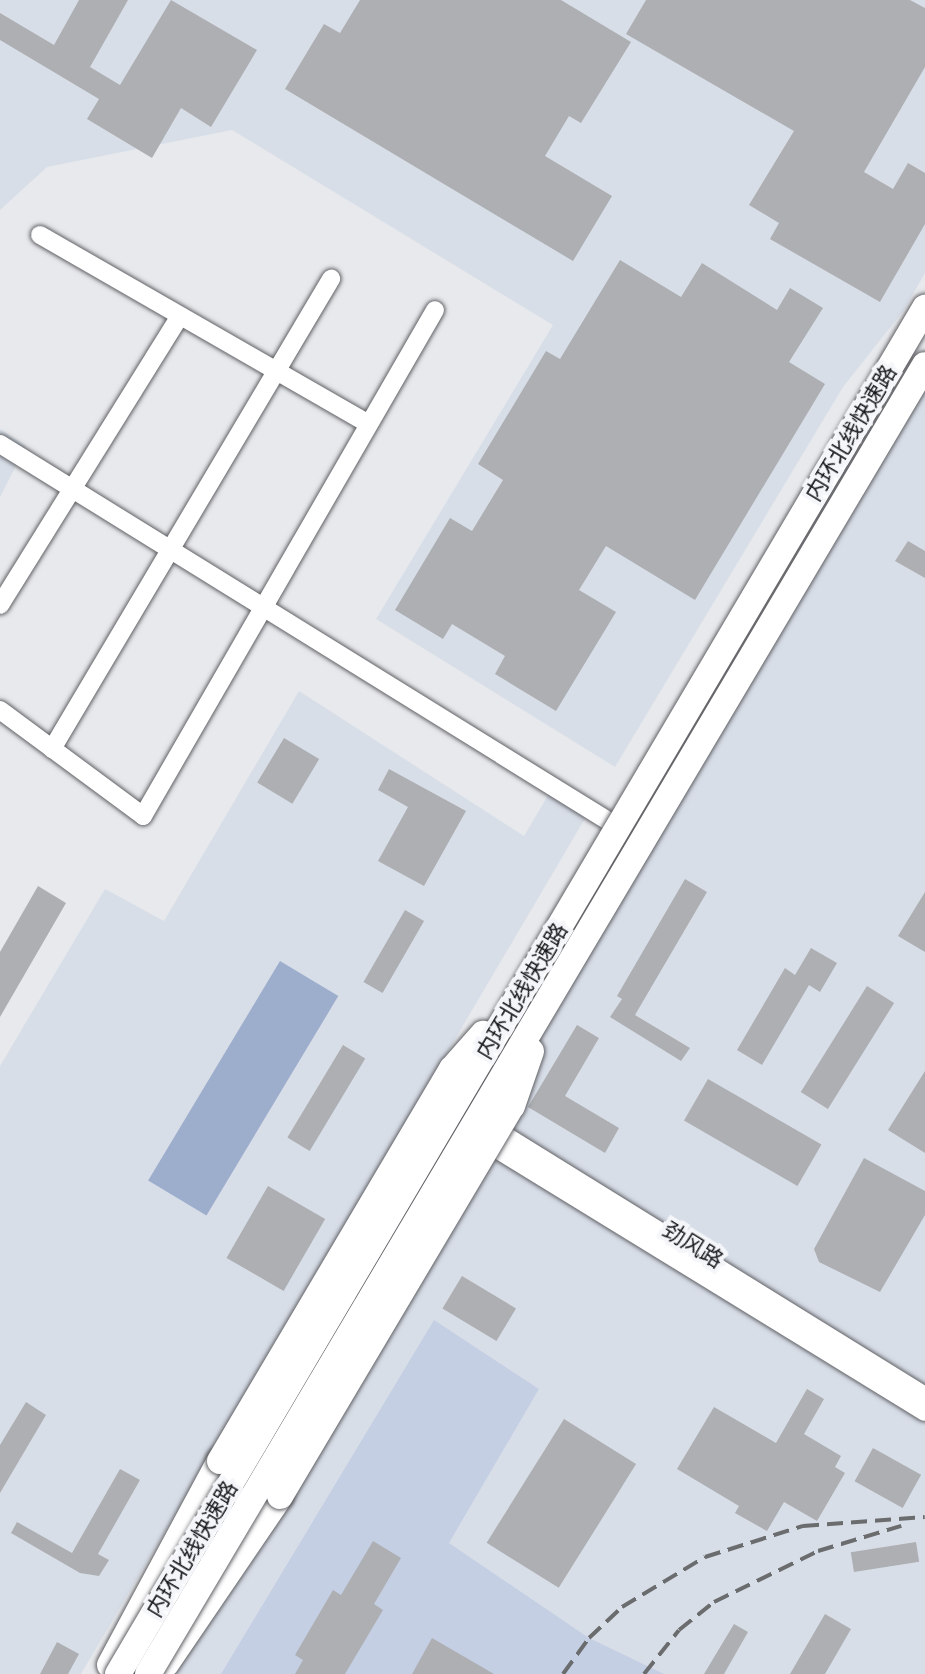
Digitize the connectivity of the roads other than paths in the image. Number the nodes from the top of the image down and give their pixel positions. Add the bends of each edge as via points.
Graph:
1 (40, 235) dead end
2 (331, 279) dead end
3 (925, 308) edge
4 (435, 310) dead end
5 (180, 316) junction
6 (925, 365) edge
7 (277, 372) junction
8 (369, 424) junction
9 (0, 444) edge
10 (72, 488) junction
11 (168, 548) junction
12 (0, 605) edge
13 (263, 606) junction
14 (0, 710) edge
15 (52, 749) junction
16 (610, 822) dead end
17 (578, 896) junction
18 (600, 912) junction
19 (925, 1396) edge
20 (925, 1412) edge
21 (114, 1670) edge
22 (148, 1674) edge
23 (159, 1674) edge

1 - 5 street
2 - 7 street
3 - 17 highway, 内环北线快速路, bridge
4 - 8 street
5 - 7 street
5 - 10 street
6 - 18 highway, 内环北线快速路, bridge
7 - 8 street
7 - 11 street
8 - 13 street
9 - 10 street
10 - 11 street
10 - 12 street
11 - 13 street
11 - 15 street
13 - 15 street via 143,816
13 - 16 street
14 - 15 street
17 - 21 highway, 内环北线快速路, bridge
17 - 21 highway, bridge via 502,1013 452,1069 220,1461
18 - 22 highway, 内环北线快速路, bridge
18 - 23 highway, bridge via 537,1034 512,1106 280,1496
19 - 20 street, 劲风路 via 442,1106

